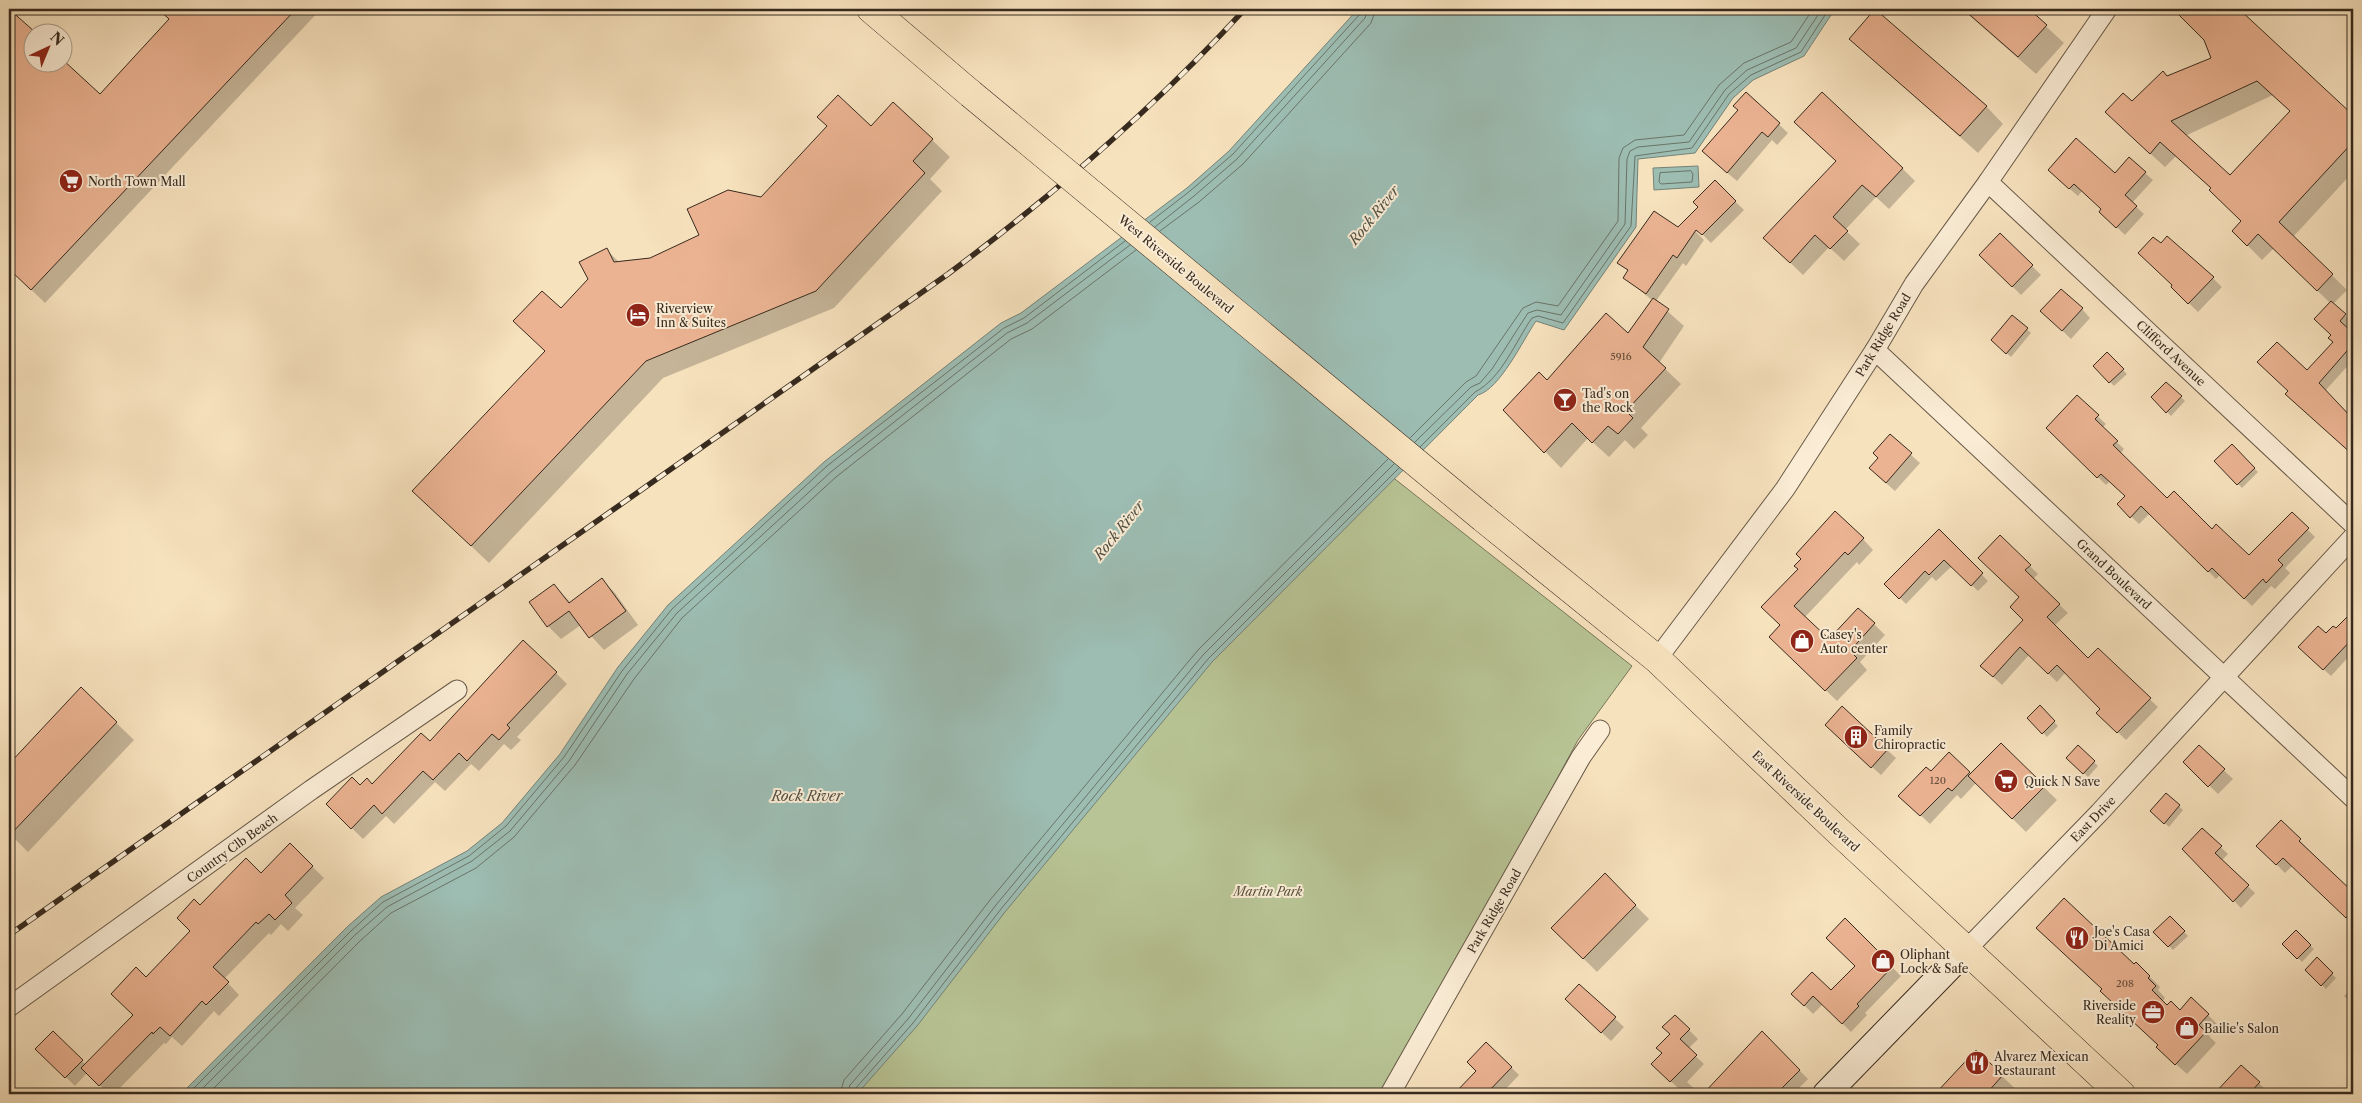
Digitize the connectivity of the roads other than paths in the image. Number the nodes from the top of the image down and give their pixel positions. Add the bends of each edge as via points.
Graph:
1 (871, 9) edge
2 (2107, 9) edge
3 (1988, 182) junction
4 (1874, 350) junction
5 (1483, 518) joint
6 (2353, 524) edge
7 (2353, 537) edge
8 (1657, 659) junction
9 (2225, 677) junction
10 (457, 690) dead end
11 (1600, 730) dead end
12 (2353, 798) edge
13 (1966, 950) junction
14 (9, 1007) edge
15 (1390, 1094) edge
16 (1826, 1094) edge
17 (2121, 1094) edge

1 - 5 main road, West Riverside Boulevard, bridge
2 - 3 street, Park Ridge Road
3 - 4 street, Park Ridge Road via 1914,284
3 - 6 street, Clifford Avenue
4 - 8 street, Park Ridge Road via 1786,489
4 - 9 street, Grand Boulevard
5 - 8 main road, East Riverside Boulevard
7 - 9 street, East Drive
8 - 13 main road, East Riverside Boulevard
9 - 12 street, Grand Boulevard
9 - 13 street, East Drive
10 - 14 street, Country Clb Beach via 311,790
11 - 15 street, Park Ridge Road
13 - 16 street, East Drive
13 - 17 main road, East Riverside Boulevard

